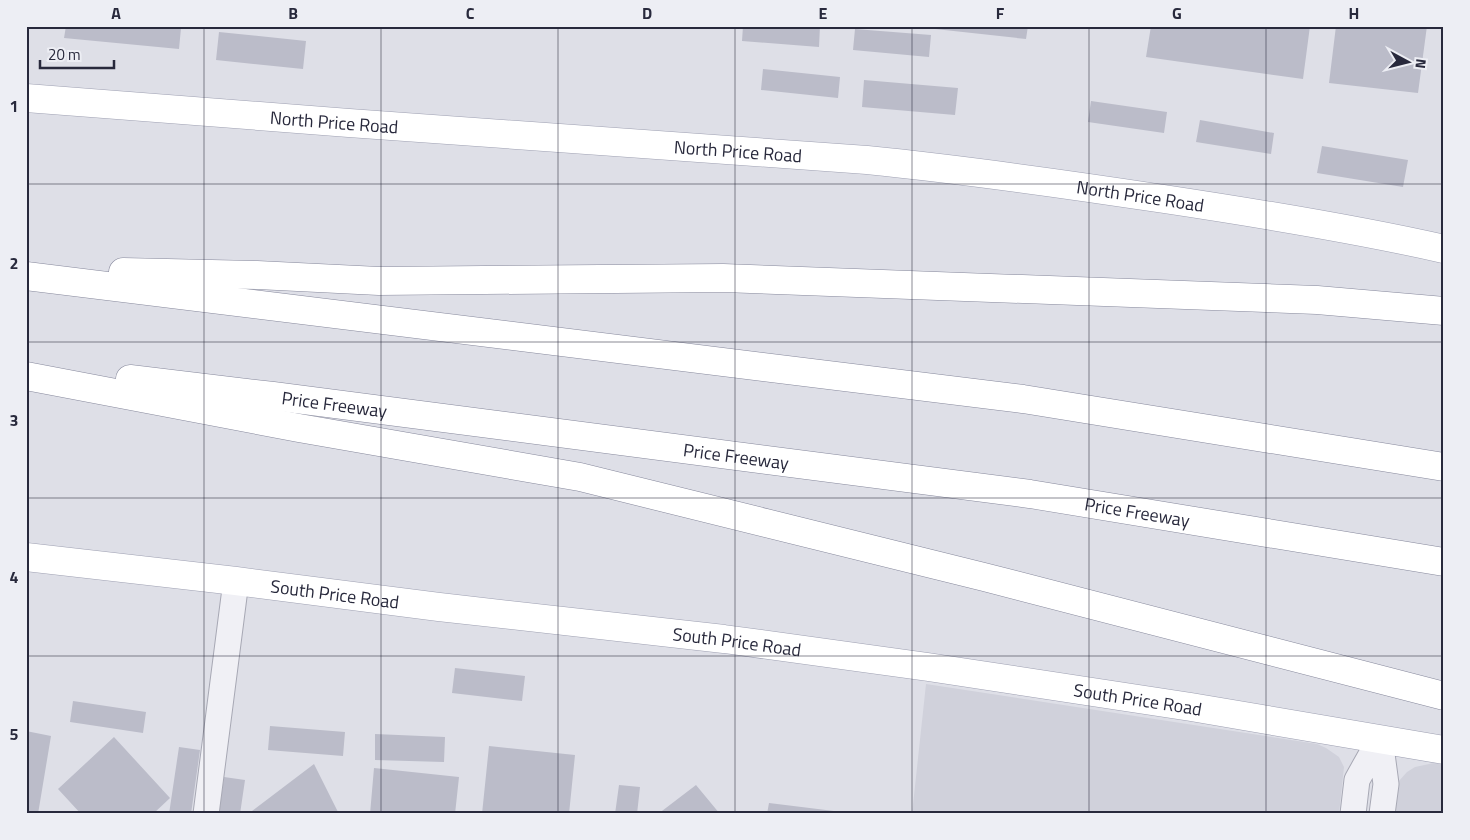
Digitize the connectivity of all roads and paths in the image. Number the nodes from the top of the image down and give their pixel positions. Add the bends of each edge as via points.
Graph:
1 (26, 98) edge
2 (1444, 249) edge
3 (26, 270) edge
4 (26, 276) edge
5 (1444, 311) edge
6 (26, 367) edge
7 (26, 376) edge
8 (1444, 467) edge
9 (26, 557) edge
10 (1444, 562) edge
11 (236, 581) junction
12 (1444, 696) edge
13 (1380, 739) junction
14 (1444, 750) edge
15 (206, 814) edge
16 (1354, 814) edge
17 (1382, 814) edge

1 - 2 main road, North Price Road via 920,165 1197,204
3 - 5 main road via 379,281 733,278 1317,300
4 - 8 main road via 1023,398
6 - 10 main road, Price Freeway via 1030,494
7 - 12 main road via 580,477
9 - 11 main road, South Price Road
11 - 13 main road, South Price Road via 928,666
11 - 15 lane
13 - 14 main road, South Price Road
13 - 16 lane via 1357,780
13 - 17 lane via 1386,784

